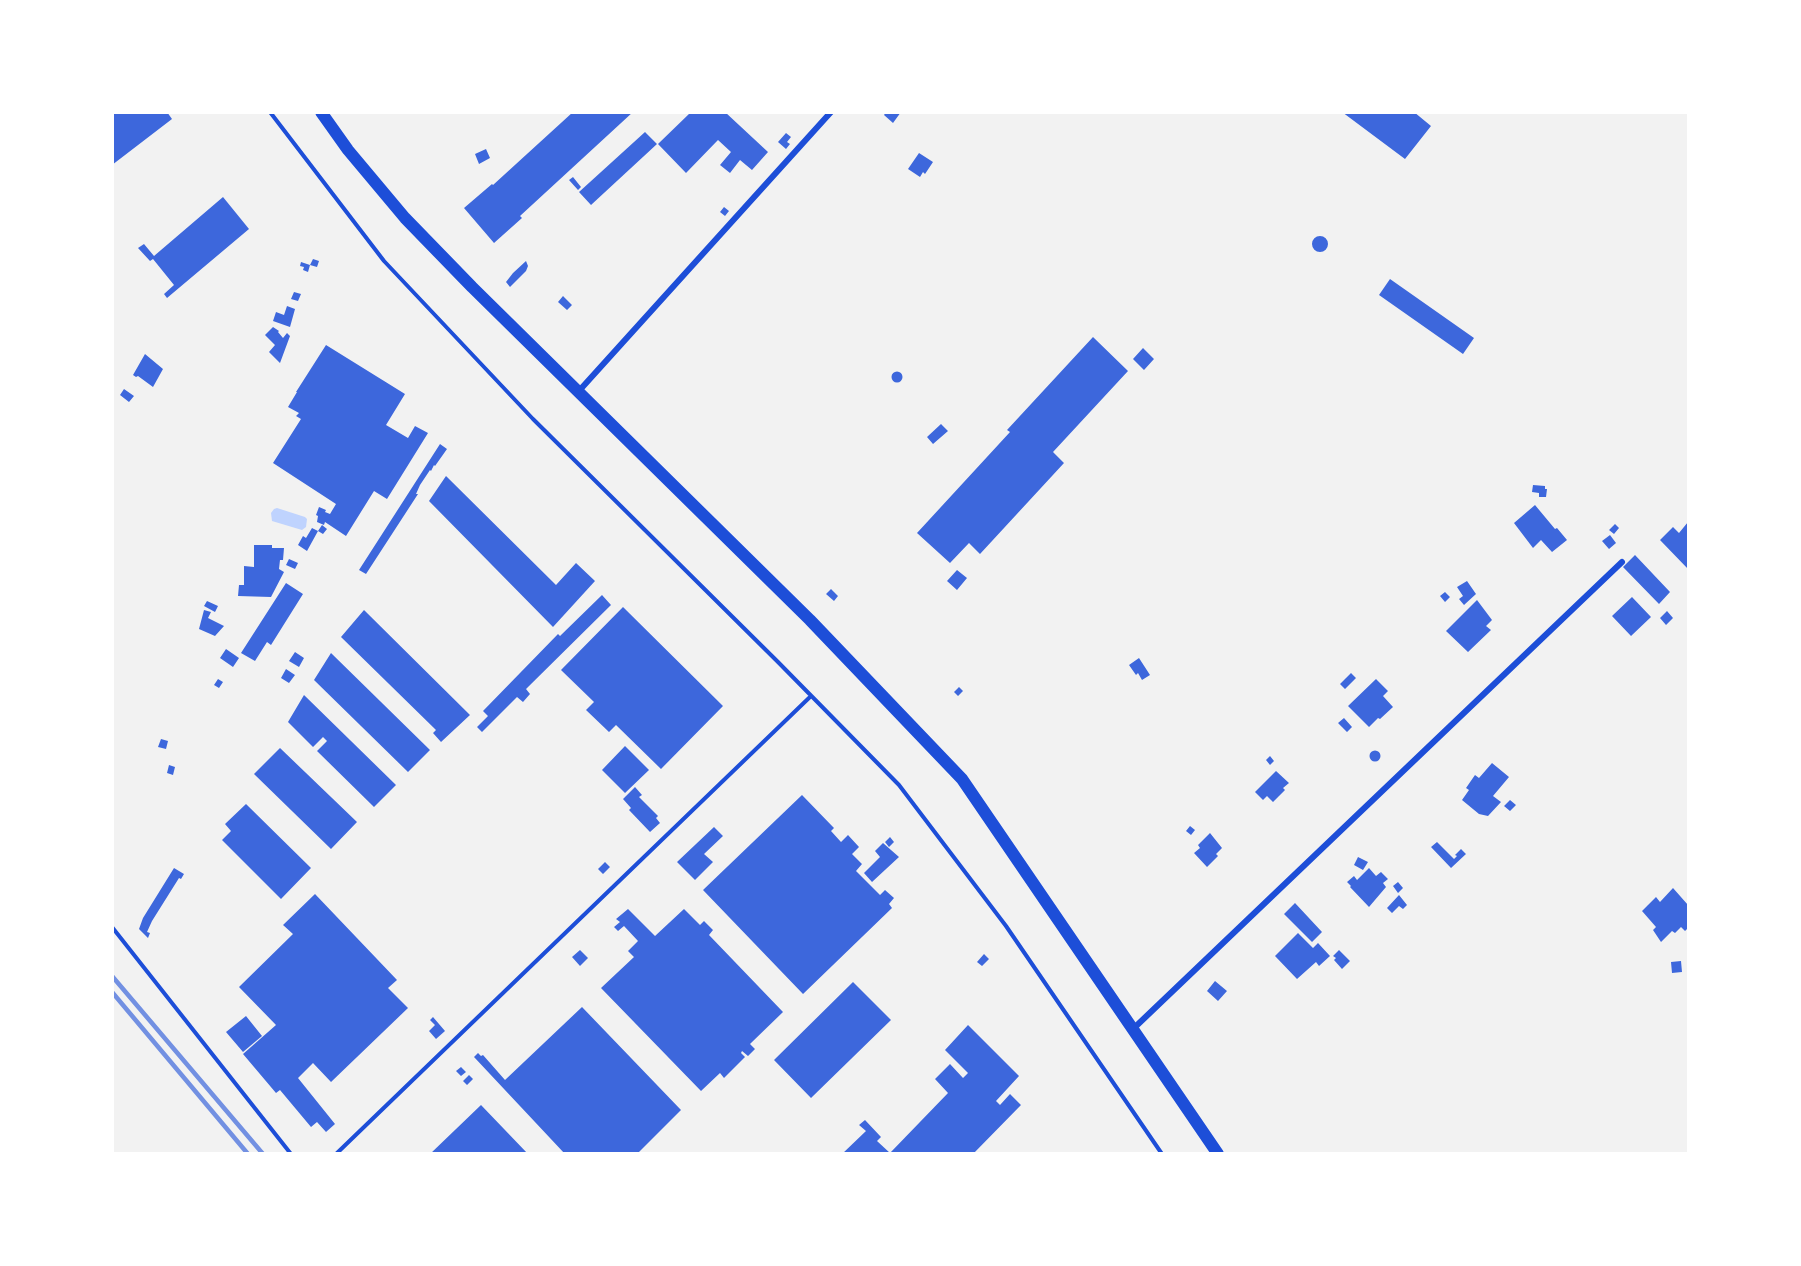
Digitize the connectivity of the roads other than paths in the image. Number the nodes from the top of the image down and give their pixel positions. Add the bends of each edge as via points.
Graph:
1 (270, 112) edge
2 (321, 112) edge
3 (831, 112) edge
4 (578, 392) junction
5 (1622, 562) dead end
6 (811, 696) junction
7 (112, 927) edge
8 (1133, 1029) junction
9 (291, 1154) edge
10 (336, 1154) edge
11 (1162, 1154) edge
12 (1218, 1154) edge

1 - 6 lane via 392,270 533,419
2 - 4 main road via 405,218
3 - 4 street
4 - 8 main road via 810,620 962,779
5 - 8 street
6 - 10 lane
6 - 11 lane via 906,794 1006,926
7 - 9 lane
8 - 12 main road

